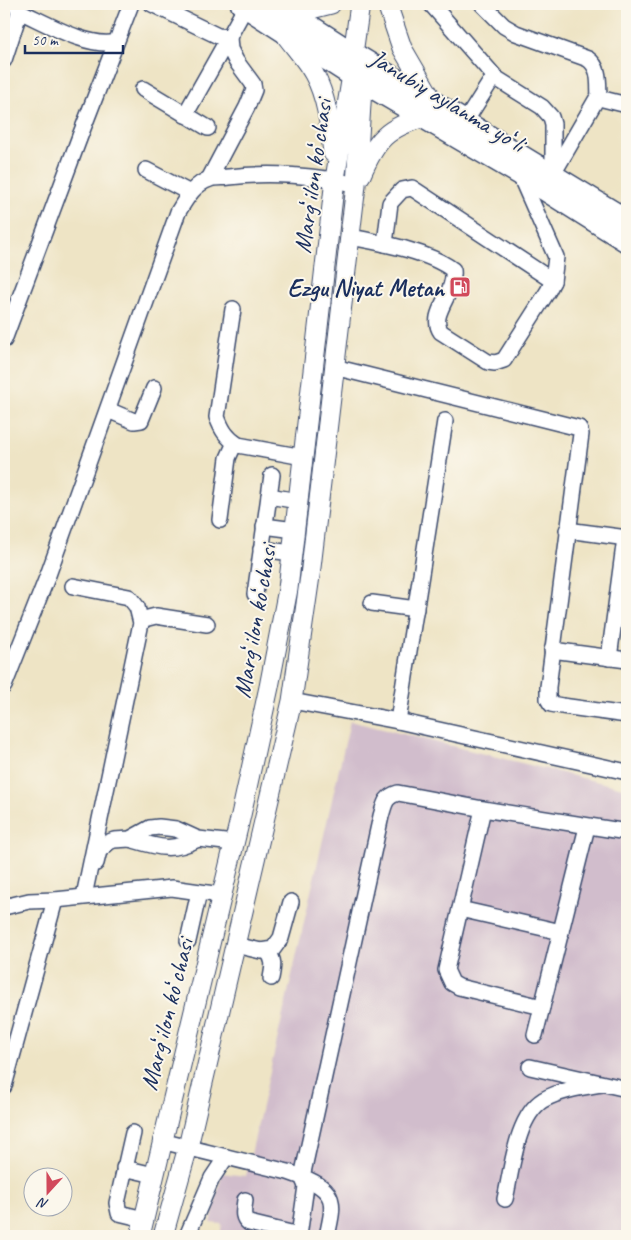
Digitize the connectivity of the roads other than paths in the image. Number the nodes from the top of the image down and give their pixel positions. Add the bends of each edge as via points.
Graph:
1 (131, 4) edge
2 (152, 4) edge
3 (331, 4) edge
4 (360, 4) edge
5 (372, 4) edge
6 (387, 4) edge
7 (431, 4) edge
8 (482, 4) edge
9 (244, 5) edge
10 (16, 7) edge
11 (278, 12) edge
12 (230, 37) junction
13 (116, 42) junction
14 (4, 60) edge
15 (358, 68) junction
16 (496, 78) junction
17 (143, 89) dead end
18 (599, 98) junction
19 (627, 105) edge
20 (430, 110) junction
21 (185, 115) junction
22 (466, 122) junction
23 (208, 128) dead end
24 (146, 170) dead end
25 (519, 173) junction
26 (553, 175) junction
27 (209, 179) junction
28 (335, 180) junction
29 (356, 185) junction
30 (190, 193) junction
31 (627, 221) edge
32 (350, 237) junction
33 (627, 241) edge
34 (385, 244) junction
35 (553, 281) junction
36 (233, 309) dead end
37 (4, 340) edge
38 (334, 367) junction
39 (154, 388) dead end
40 (108, 410) junction
41 (445, 421) dead end
42 (238, 445) junction
43 (303, 457) junction
44 (272, 475) dead end
45 (269, 496) junction
46 (298, 501) junction
47 (220, 520) dead end
48 (264, 526) junction
49 (295, 530) junction
50 (567, 530) junction
51 (626, 538) edge
52 (261, 549) junction
53 (292, 553) junction
54 (73, 586) dead end
55 (254, 594) dead end
56 (372, 602) dead end
57 (416, 609) junction
58 (141, 623) junction
59 (207, 624) dead end
60 (552, 650) junction
61 (609, 658) junction
62 (627, 660) edge
63 (8, 662) edge
64 (4, 686) edge
65 (292, 701) junction
66 (627, 715) edge
67 (398, 721) junction
68 (627, 772) edge
69 (483, 809) junction
70 (586, 826) junction
71 (627, 832) edge
72 (234, 844) junction
73 (199, 892) junction
74 (221, 895) junction
75 (88, 896) junction
76 (54, 900) junction
77 (291, 902) dead end
78 (4, 907) edge
79 (460, 910) junction
80 (561, 932) junction
81 (188, 941) dead end
82 (235, 945) junction
83 (267, 951) junction
84 (270, 978) dead end
85 (542, 1007) junction
86 (535, 1035) dead end
87 (530, 1067) dead end
88 (5, 1077) edge
89 (602, 1084) junction
90 (627, 1089) edge
91 (133, 1133) dead end
92 (162, 1141) junction
93 (188, 1147) junction
94 (226, 1157) junction
95 (124, 1168) junction
96 (154, 1176) junction
97 (302, 1177) junction
98 (505, 1199) dead end
99 (245, 1200) dead end
100 (142, 1228) edge
101 (164, 1236) edge
102 (187, 1236) edge
103 (299, 1236) edge
104 (327, 1236) edge

1 - 13 street
2 - 12 street via 218,36
3 - 11 main road
4 - 15 main road, Margʻilon koʻchasi
5 - 15 main road, Margʻilon koʻchasi
6 - 20 main road via 402,48
7 - 16 street
8 - 18 street via 516,33 593,63 597,70
9 - 11 highway, Janubiy aylanma yoʻli
9 - 12 street
10 - 13 street via 90,42
10 - 14 street via 16,25
11 - 15 highway, Janubiy aylanma yoʻli
11 - 28 main road via 315,75 324,100 331,128
12 - 21 street
12 - 27 street via 230,49 249,76 254,90
13 - 37 street
15 - 20 highway, Janubiy aylanma yoʻli
15 - 28 main road, Margʻilon koʻchasi
15 - 29 main road, Margʻilon koʻchasi
16 - 22 street
16 - 26 street via 551,116
17 - 21 street
18 - 19 street
18 - 26 street
20 - 22 highway, Janubiy aylanma yoʻli
20 - 25 highway, Janubiy aylanma yoʻli
20 - 29 main road via 390,131 377,144
21 - 23 street
22 - 26 highway, Janubiy aylanma yoʻli
24 - 30 street
25 - 33 highway, Janubiy aylanma yoʻli
25 - 35 street via 556,257
26 - 31 highway, Janubiy aylanma yoʻli
27 - 28 street via 266,175
27 - 30 street
28 - 29 street
28 - 43 main road, Margʻilon koʻchasi
29 - 32 main road, Margʻilon koʻchasi
30 - 40 street via 178,212
32 - 34 street
32 - 38 main road, Margʻilon koʻchasi
34 - 35 street via 390,203 402,190 412,188
34 - 35 street via 442,262 453,270 454,280 437,326 441,332 488,362 504,360
36 - 42 street via 217,417 222,430
38 - 50 street via 579,428 581,434
38 - 65 main road, Margʻilon koʻchasi
39 - 40 street via 141,420 134,421
40 - 63 street via 48,575
41 - 57 street
42 - 43 street
42 - 47 street via 233,447 228,458
43 - 46 main road, Margʻilon koʻchasi
44 - 45 street
45 - 46 street
45 - 48 street
46 - 49 main road, Margʻilon koʻchasi
48 - 49 street
48 - 52 street
49 - 53 main road, Margʻilon koʻchasi
50 - 51 street
50 - 60 street
51 - 61 street
52 - 53 street
52 - 55 street
53 - 72 main road, Margʻilon koʻchasi via 270,687
54 - 58 street via 129,597 137,607
56 - 57 street
57 - 67 street
58 - 59 street via 156,616
58 - 75 street
60 - 61 street
60 - 66 street via 548,687 551,704
61 - 62 street
63 - 64 street
65 - 67 street
65 - 82 main road, Margʻilon koʻchasi
67 - 68 street
69 - 70 street
69 - 79 street
69 - 97 street via 398,793 385,803
70 - 71 street
70 - 80 street
72 - 74 main road, Margʻilon koʻchasi
72 - 75 street via 198,839 169,848 130,838 114,840 99,852
73 - 74 street
73 - 75 street via 172,888
73 - 81 street
74 - 92 main road, Margʻilon koʻchasi
75 - 76 street
76 - 78 street via 28,901
76 - 88 street
77 - 83 street via 281,938 273,949
79 - 80 street
79 - 85 street via 446,970 452,983
80 - 85 street
82 - 83 street
82 - 93 main road, Margʻilon koʻchasi
83 - 84 street via 273,962
85 - 86 street
87 - 89 street
89 - 90 street
89 - 98 street via 556,1094 533,1109 521,1129
91 - 95 street
92 - 93 street
92 - 96 main road, Margʻilon koʻchasi
93 - 94 street
93 - 101 main road, Margʻilon koʻchasi
94 - 97 street
94 - 102 street via 212,1178
95 - 96 street
95 - 100 street via 117,1209
96 - 100 main road, Margʻilon koʻchasi
97 - 103 street via 306,1186
97 - 104 street via 321,1187 333,1204
99 - 103 street via 243,1214 249,1223

